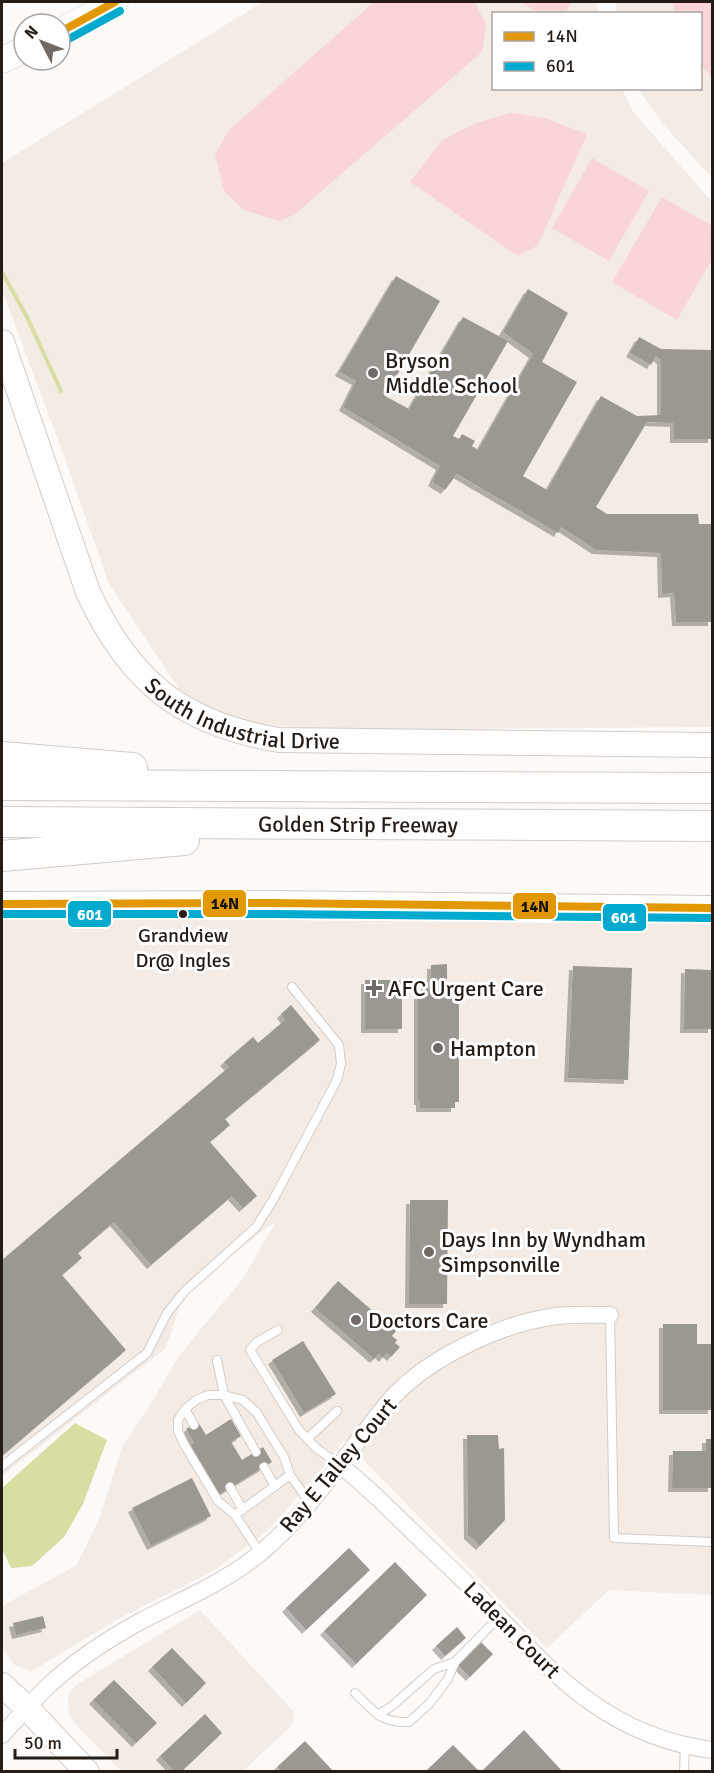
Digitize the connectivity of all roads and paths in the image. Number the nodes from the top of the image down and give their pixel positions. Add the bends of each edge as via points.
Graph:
1 (115, 2) edge
2 (72, 25) edge
3 (2, 342) edge
4 (712, 745) edge
5 (2, 757) edge
6 (2, 785) edge
7 (374, 787) junction
8 (712, 788) edge
9 (2, 822) edge
10 (370, 824) junction
11 (712, 826) edge
12 (2, 856) edge
13 (2, 904) edge
14 (712, 908) edge
15 (292, 987) dead end
16 (610, 1314) joint
17 (278, 1330) dead end
18 (217, 1360) dead end
19 (224, 1395) junction
20 (185, 1409) junction
21 (337, 1411) dead end
22 (194, 1425) dead end
23 (307, 1439) junction
24 (256, 1452) dead end
25 (340, 1465) junction
26 (2, 1466) edge
27 (264, 1467) dead end
28 (290, 1476) junction
29 (275, 1486) junction
30 (230, 1488) dead end
31 (310, 1503) junction
32 (239, 1512) junction
33 (712, 1542) edge
34 (260, 1553) junction
35 (499, 1617) junction
36 (455, 1662) junction
37 (2, 1685) edge
38 (355, 1694) dead end
39 (27, 1708) junction
40 (378, 1715) junction
41 (2, 1736) edge
42 (685, 1744) junction
43 (712, 1750) edge
44 (87, 1772) edge
45 (684, 1772) edge

1 - 2 main road
3 - 4 street, South Industrial Drive via 84,582 103,624 128,660 183,708 237,732 279,740
5 - 7 highway
6 - 7 highway, Golden Strip Freeway
7 - 8 highway, Golden Strip Freeway
9 - 10 highway, Golden Strip Freeway
10 - 11 highway, Golden Strip Freeway
10 - 12 highway
13 - 14 street
15 - 26 lane via 339,1045 341,1064 337,1080 273,1200 256,1227 185,1291 167,1313 147,1353
16 - 25 street, Ray E Talley Court via 554,1316 513,1325 441,1358 387,1403
16 - 33 lane via 614,1538
17 - 23 lane via 250,1350
18 - 19 lane
19 - 20 lane via 208,1395
19 - 24 lane
19 - 28 lane via 243,1400 257,1413 284,1457
20 - 22 lane
20 - 32 lane via 178,1420 184,1444 218,1501
21 - 23 lane
23 - 25 lane
25 - 31 street, Ray E Talley Court
25 - 35 street, Ladean Court via 367,1486
27 - 29 lane
28 - 29 lane
28 - 31 lane
29 - 32 lane
30 - 32 lane
31 - 34 street, Ray E Talley Court
32 - 34 lane
34 - 39 street, Ray E Talley Court via 207,1588 105,1643 46,1688
35 - 36 lane
35 - 42 street, Ladean Court via 541,1662 588,1702 641,1731
36 - 40 lane via 434,1669
36 - 40 lane via 429,1704 409,1722 391,1723
37 - 39 street
38 - 40 lane
39 - 41 street, Ray E Talley Court
39 - 44 street
42 - 43 street, Ladean Court
42 - 45 lane

